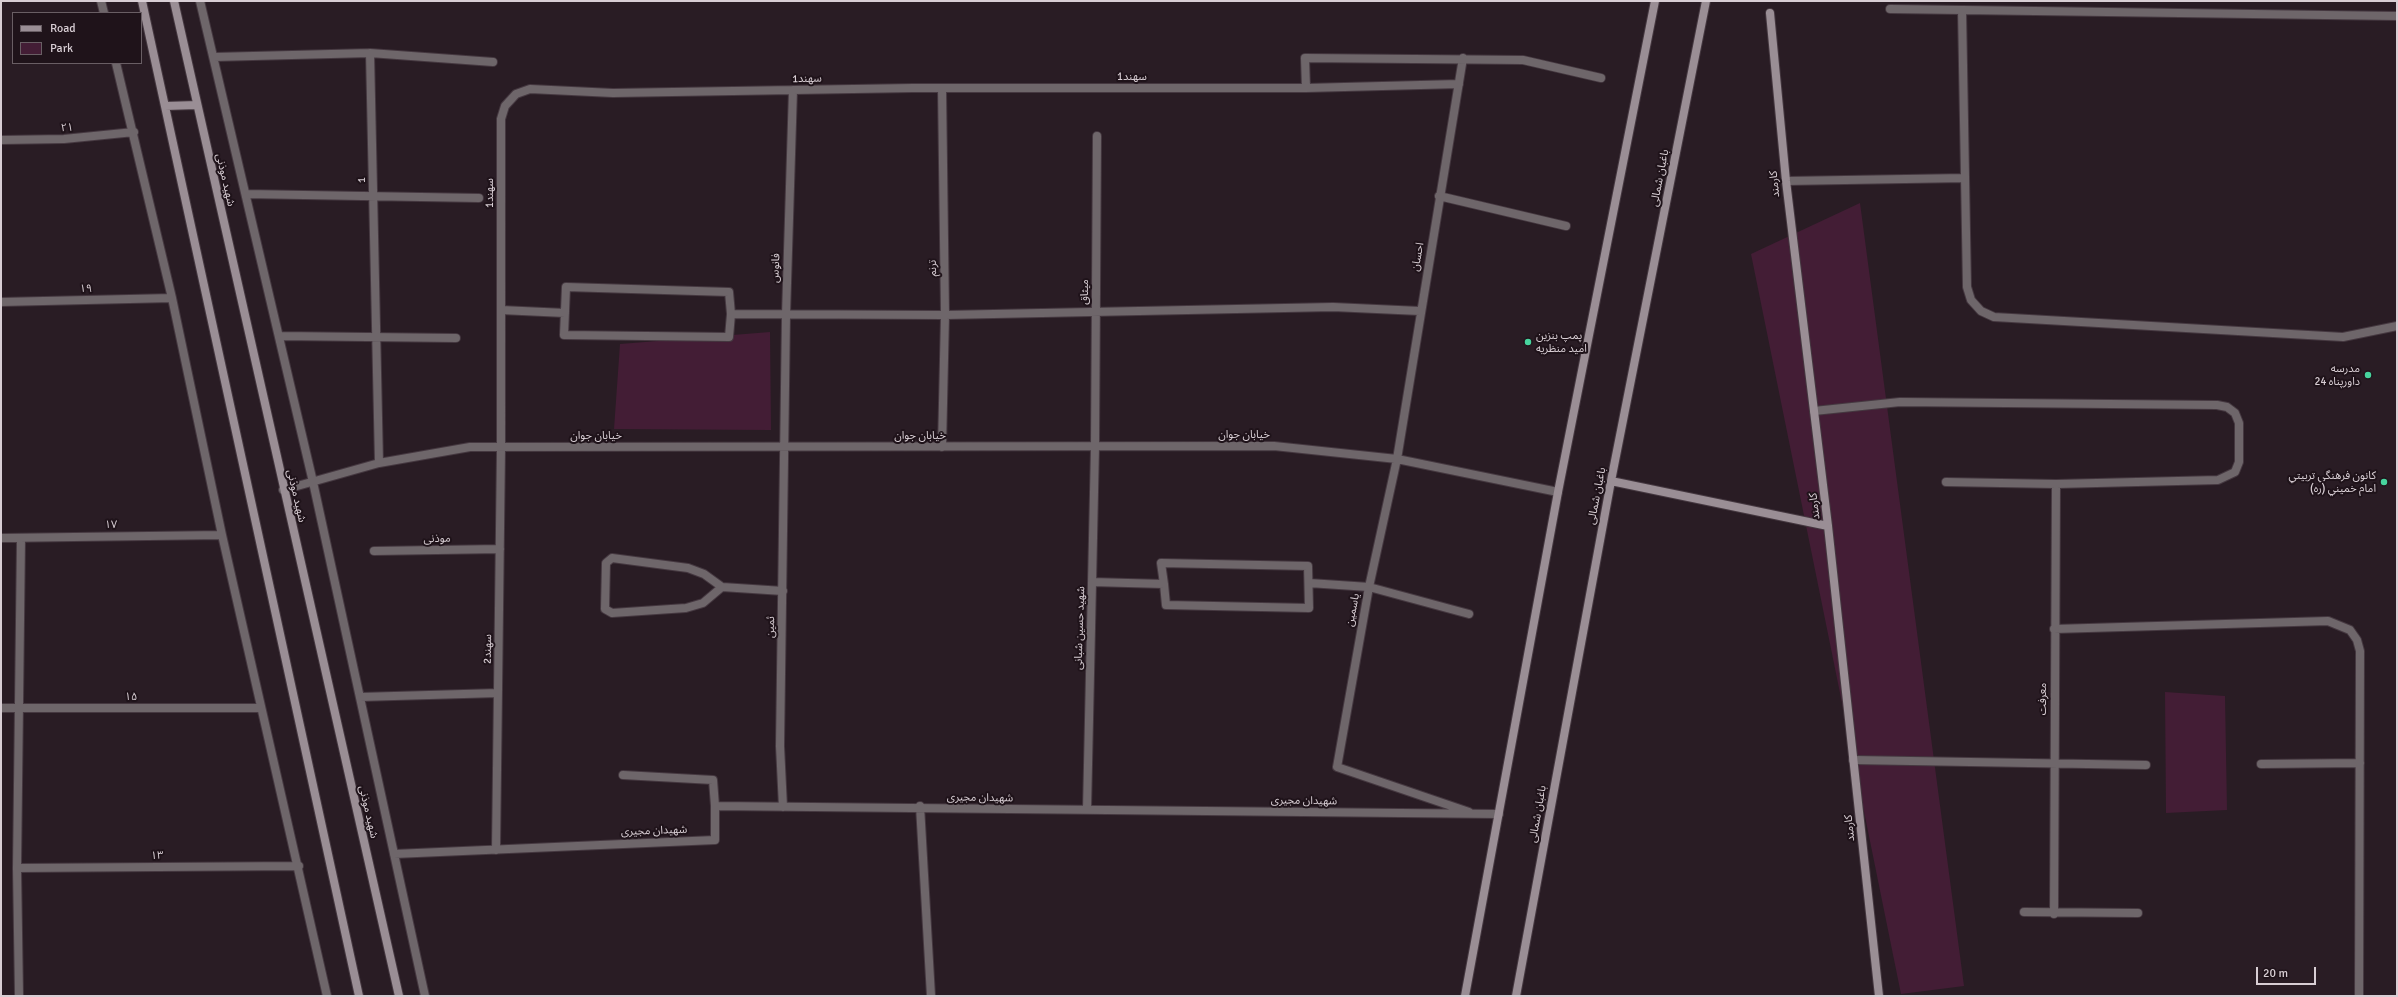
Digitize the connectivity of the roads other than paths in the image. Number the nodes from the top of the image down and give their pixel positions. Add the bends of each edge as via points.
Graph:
1 (101, 1) edge
2 (142, 1) edge
3 (174, 1) edge
4 (200, 1) edge
5 (1655, 1) edge
6 (1706, 1) edge
7 (1890, 9) dead end
8 (1962, 10) junction
9 (104, 12) edge
10 (1770, 13) dead end
11 (2397, 16) edge
12 (370, 53) junction
13 (214, 57) junction
14 (1463, 58) junction
15 (493, 62) dead end
16 (116, 64) edge
17 (1601, 78) dead end
18 (1458, 84) junction
19 (942, 88) junction
20 (1306, 88) junction
21 (793, 90) junction
22 (197, 105) junction
23 (165, 106) junction
24 (134, 132) junction
25 (1097, 136) dead end
26 (1, 140) edge
27 (1964, 178) junction
28 (1786, 181) junction
29 (246, 194) junction
30 (1439, 196) junction
31 (373, 197) junction
32 (478, 198) dead end
33 (1566, 226) dead end
34 (172, 298) junction
35 (1, 302) edge
36 (501, 310) junction
37 (1420, 310) junction
38 (565, 313) junction
39 (1096, 313) junction
40 (731, 314) junction
41 (786, 315) junction
42 (944, 315) junction
43 (2397, 326) edge
44 (279, 336) junction
45 (376, 338) junction
46 (456, 338) dead end
47 (1814, 411) junction
48 (785, 447) junction
49 (942, 447) junction
50 (1095, 447) junction
51 (501, 448) junction
52 (1397, 459) junction
53 (379, 463) junction
54 (1611, 481) junction
55 (313, 482) junction
56 (1946, 482) dead end
57 (2056, 484) junction
58 (283, 490) junction
59 (1558, 492) junction
60 (1828, 526) junction
61 (222, 535) junction
62 (1, 538) edge
63 (21, 538) junction
64 (500, 549) junction
65 (374, 551) dead end
66 (1092, 582) junction
67 (1309, 583) junction
68 (1164, 584) junction
69 (1369, 587) junction
70 (722, 588) junction
71 (783, 590) junction
72 (1469, 614) dead end
73 (2054, 629) junction
74 (498, 693) junction
75 (360, 697) junction
76 (1, 708) edge
77 (19, 708) junction
78 (261, 708) junction
79 (1853, 760) junction
80 (2054, 762) junction
81 (2360, 763) junction
82 (2261, 764) dead end
83 (2146, 765) dead end
84 (623, 775) dead end
85 (715, 806) junction
86 (783, 807) junction
87 (920, 807) junction
88 (1087, 810) junction
89 (1476, 814) junction
90 (1499, 814) junction
91 (496, 850) junction
92 (394, 854) junction
93 (299, 866) junction
94 (16, 868) junction
95 (2024, 912) dead end
96 (2138, 913) dead end
97 (2054, 914) junction
98 (19, 996) edge
99 (326, 996) edge
100 (359, 996) edge
101 (399, 996) edge
102 (425, 996) edge
103 (931, 996) edge
104 (1465, 996) edge
105 (1516, 996) edge
106 (1879, 996) edge
107 (2359, 996) edge

1 - 9 street
2 - 23 main road
3 - 22 main road, شهید موذنی
4 - 13 street
5 - 59 main road
6 - 54 main road, باغبان شمالی
7 - 8 street
8 - 11 street
8 - 27 street
10 - 28 main road, کارمند
12 - 13 street
12 - 15 street
12 - 31 street, 1
13 - 29 street
14 - 17 street via 1523,60
14 - 18 street, احسان
14 - 20 street via 1305,58
16 - 24 street
18 - 20 street, 1سهند
18 - 30 street, احسان
19 - 20 street, 1سهند
19 - 21 street, 1سهند
19 - 42 street, ترنم
21 - 36 street, 1سهند via 613,93 530,89 516,94 504,106 501,119
21 - 41 street, فانوس
22 - 23 main road
22 - 58 main road, شهید موذنی
23 - 100 main road
24 - 26 street, ۲۱ via 64,140
24 - 34 street
25 - 39 street, میثاق
27 - 28 street
27 - 43 street via 1967,287 1971,300 1981,311 1994,317 2343,337
28 - 47 main road, کارمند
29 - 31 street
29 - 44 street
30 - 33 street
30 - 37 street, احسان
31 - 32 street
31 - 45 street, 1
34 - 35 street, ۱۹
34 - 61 street
36 - 38 street
36 - 51 street, 1سهند
37 - 39 street via 1334,307
37 - 52 street, احسان
38 - 40 street via 564,335 714,336 729,336
38 - 40 street via 566,287 729,292
39 - 42 street
39 - 50 street, میثاق
40 - 41 street
41 - 42 street
41 - 48 street, فانوس
42 - 49 street, ترنم
44 - 45 street
44 - 55 street
45 - 46 street
45 - 53 street, 1
47 - 57 street via 1900,402 2217,405 2227,407 2235,413 2239,423 2240,462 2235,472 2226,478
47 - 60 main road, کارمند
48 - 49 street, خیابان جوان
48 - 51 street, خیابان جوان
48 - 71 street, ثمین
49 - 50 street, خیابان جوان
50 - 52 street, خیابان جوان via 1274,446
50 - 66 street, شهید حسین شبانی
51 - 53 street, خیابان جوان via 470,447
51 - 64 street, 2سهند
52 - 59 street, خیابان جوان
52 - 69 street, یاسمین
53 - 55 street, خیابان جوان
54 - 60 main road
54 - 105 main road, باغبان شمالی
55 - 58 street, خیابان جوان
55 - 75 street
56 - 57 street
57 - 73 street, معرفت
58 - 101 main road, شهید موذنی
59 - 90 main road
60 - 79 main road, کارمند
61 - 63 street, ۱۷
61 - 78 street
62 - 63 street, ۱۷
63 - 77 street
64 - 65 street, موذنی
64 - 74 street, 2سهند
66 - 68 street
66 - 88 street, شهید حسین شبانی
67 - 68 street via 1308,566 1161,563
67 - 68 street via 1309,608 1166,605
67 - 69 street
69 - 72 street
69 - 89 street, یاسمین via 1337,767
70 - 70 street via 704,574 688,568 612,558 606,563 605,609 612,613 686,608 702,603
70 - 71 street
71 - 86 street, ثمین via 780,746
73 - 80 street, معرفت
73 - 81 street via 2328,621 2339,624 2350,630 2357,640 2360,651
74 - 75 street
74 - 91 street, 2سهند
75 - 92 street
76 - 77 street, ۱۵
77 - 78 street, ۱۵
77 - 94 street
78 - 93 street
79 - 80 street
79 - 106 main road, کارمند
80 - 83 street
80 - 97 street, معرفت
81 - 82 street
81 - 107 street
84 - 85 street via 713,780
85 - 86 street, شهیدان مجیری
85 - 91 street, شهیدان مجیری via 715,840
86 - 87 street, شهیدان مجیری
87 - 88 street, شهیدان مجیری
87 - 103 street
88 - 89 street, شهیدان مجیری
89 - 90 street, شهیدان مجیری
90 - 104 main road
91 - 92 street
92 - 102 street
93 - 94 street, ۱۳
93 - 99 street
94 - 98 street
95 - 97 street
96 - 97 street

